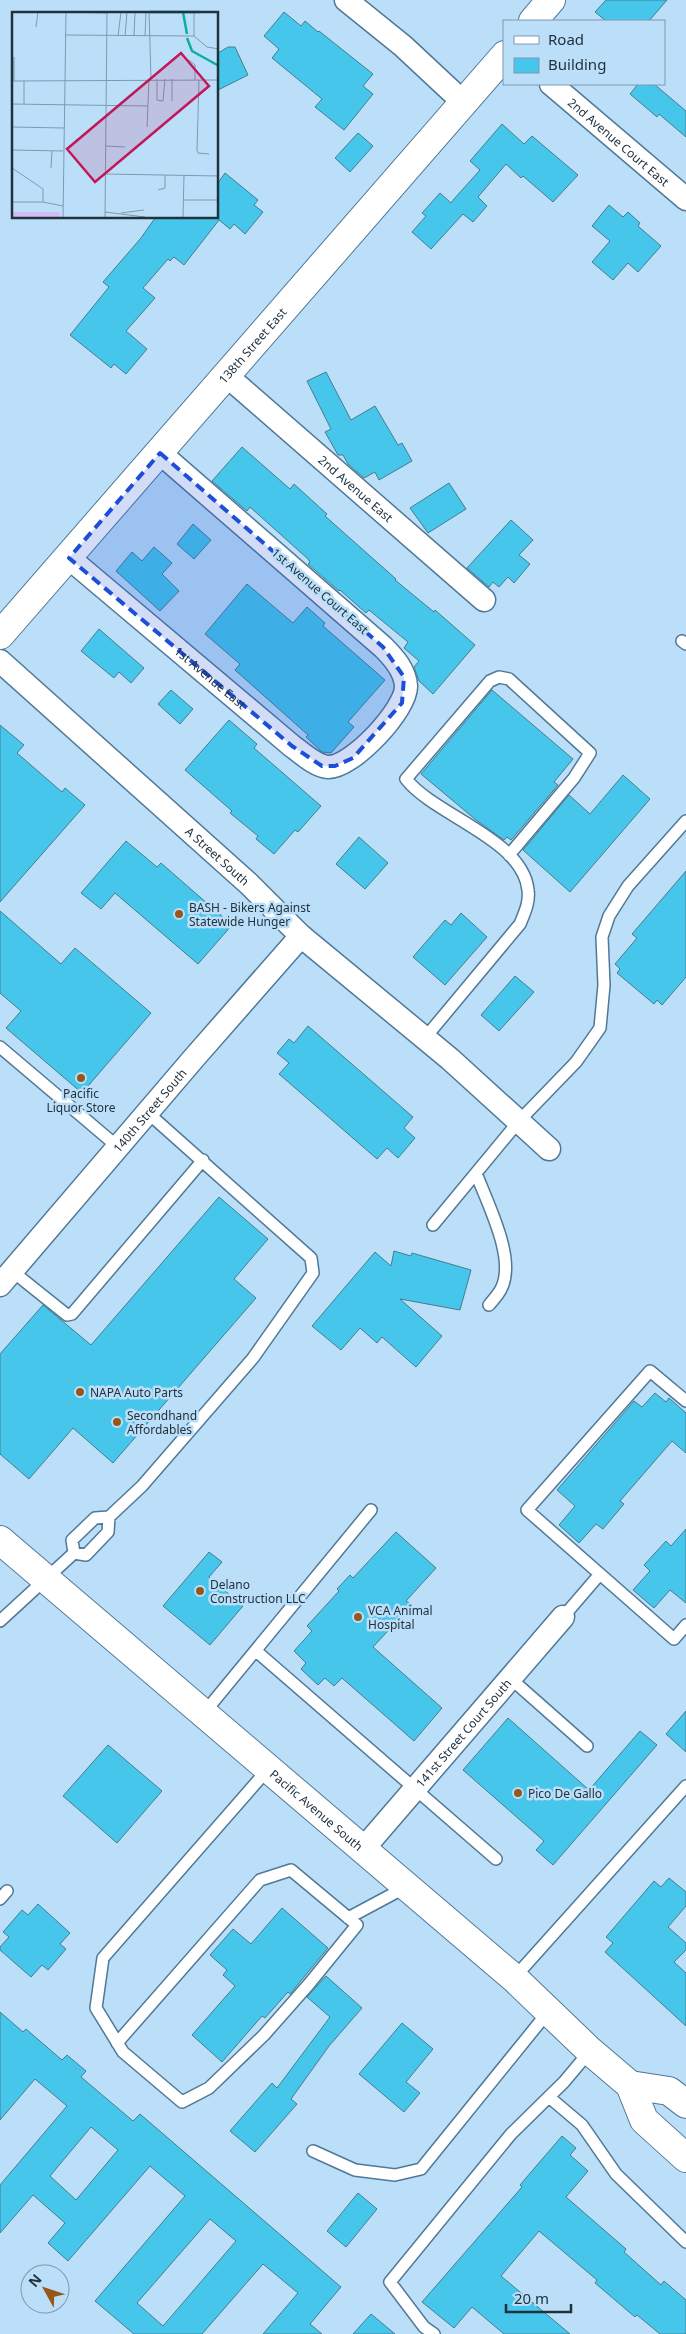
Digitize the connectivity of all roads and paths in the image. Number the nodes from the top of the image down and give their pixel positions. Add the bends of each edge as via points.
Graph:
1 (346, 0) edge
2 (551, 0) edge
3 (534, 20) edge
4 (503, 57) edge
5 (552, 85) edge
6 (463, 102) junction
7 (686, 199) edge
8 (227, 376) junction
9 (160, 452) junction
10 (69, 558) junction
11 (484, 600) dead end
12 (3, 627) edge
13 (0, 661) edge
14 (360, 752) joint
15 (686, 821) edge
16 (509, 855) junction
17 (301, 936) junction
18 (425, 1038) junction
19 (0, 1046) edge
20 (148, 1113) junction
21 (519, 1121) junction
22 (118, 1147) junction
23 (549, 1148) dead end
24 (203, 1160) junction
25 (476, 1173) junction
26 (433, 1225) dead end
27 (6, 1278) edge
28 (489, 1305) dead end
29 (686, 1401) edge
30 (371, 1510) dead end
31 (108, 1517) junction
32 (0, 1540) edge
33 (74, 1553) junction
34 (600, 1574) junction
35 (45, 1580) junction
36 (563, 1617) joint
37 (0, 1621) edge
38 (686, 1625) edge
39 (256, 1651) junction
40 (510, 1678) junction
41 (204, 1713) junction
42 (588, 1746) dead end
43 (269, 1768) junction
44 (686, 1786) edge
45 (415, 1789) junction
46 (364, 1848) junction
47 (496, 1859) dead end
48 (407, 1886) junction
49 (348, 1918) junction
50 (514, 1978) junction
51 (548, 2012) junction
52 (117, 2043) junction
53 (590, 2051) junction
54 (630, 2085) junction
55 (549, 2097) junction
56 (686, 2104) edge
57 (313, 2151) dead end
58 (686, 2158) edge
59 (686, 2242) edge
60 (434, 2334) edge

1 - 6 street via 403,46
2 - 3 main road
4 - 6 main road, 138th Street East
5 - 7 street, 2nd Avenue Court East
6 - 8 main road, 138th Street East
8 - 9 main road, 138th Street East
8 - 11 street, 2nd Avenue East
9 - 10 main road, 138th Street East
9 - 14 street, 1st Avenue Court East via 372,637 397,664 406,683 402,703
10 - 12 main road, 138th Street East
10 - 14 street, 1st Avenue East via 305,756 328,767 341,764
13 - 17 street, A Street South via 249,884
15 - 21 lane via 628,886 609,916 602,937 604,985 600,1028 576,1062
16 - 16 lane via 497,843 441,807 406,779 490,681 499,677 509,679 590,753 574,778
16 - 18 lane via 525,873 529,892 520,924
17 - 18 street, A Street South
17 - 20 street, 140th Street South
18 - 21 street, A Street South
19 - 22 lane
20 - 22 street, 140th Street South
20 - 24 lane
21 - 23 street, A Street South
21 - 25 lane
22 - 27 street, 140th Street South
24 - 27 lane via 72,1314 67,1315
24 - 31 lane via 311,1258 313,1273 253,1358 142,1486
25 - 26 lane
25 - 28 lane via 503,1246 506,1263 502,1288
29 - 34 lane via 650,1370 527,1510
30 - 39 lane
31 - 33 lane via 95,1518 72,1540
31 - 33 lane via 108,1532 103,1538 86,1555
32 - 35 main road, Pacific Avenue South
33 - 35 lane
34 - 36 lane
34 - 38 lane via 674,1639
35 - 37 lane
35 - 41 main road, Pacific Avenue South
36 - 40 street, 141st Street Court South
39 - 41 lane
39 - 45 lane
40 - 42 lane
40 - 45 street, 141st Street Court South
41 - 43 main road, Pacific Avenue South
43 - 46 main road, Pacific Avenue South
43 - 52 lane via 104,1958 96,2008
44 - 50 lane
45 - 46 street, 141st Street Court South
45 - 47 lane
46 - 48 main road, Pacific Avenue South
48 - 49 lane
48 - 50 main road, Pacific Avenue South
49 - 52 lane via 291,1870 260,1880
49 - 52 lane via 357,1926 310,1984 264,2035 209,2088 182,2102 123,2052
50 - 51 main road, Pacific Avenue South
51 - 53 main road, Pacific Avenue South
51 - 57 lane via 421,2169 395,2175 355,2170
53 - 54 main road, Pacific Avenue South
53 - 55 lane
54 - 56 main road via 669,2091
54 - 58 main road, Pacific Avenue South via 644,2120
55 - 59 lane via 582,2125 616,2174
55 - 60 lane via 511,2134 390,2282 424,2327

